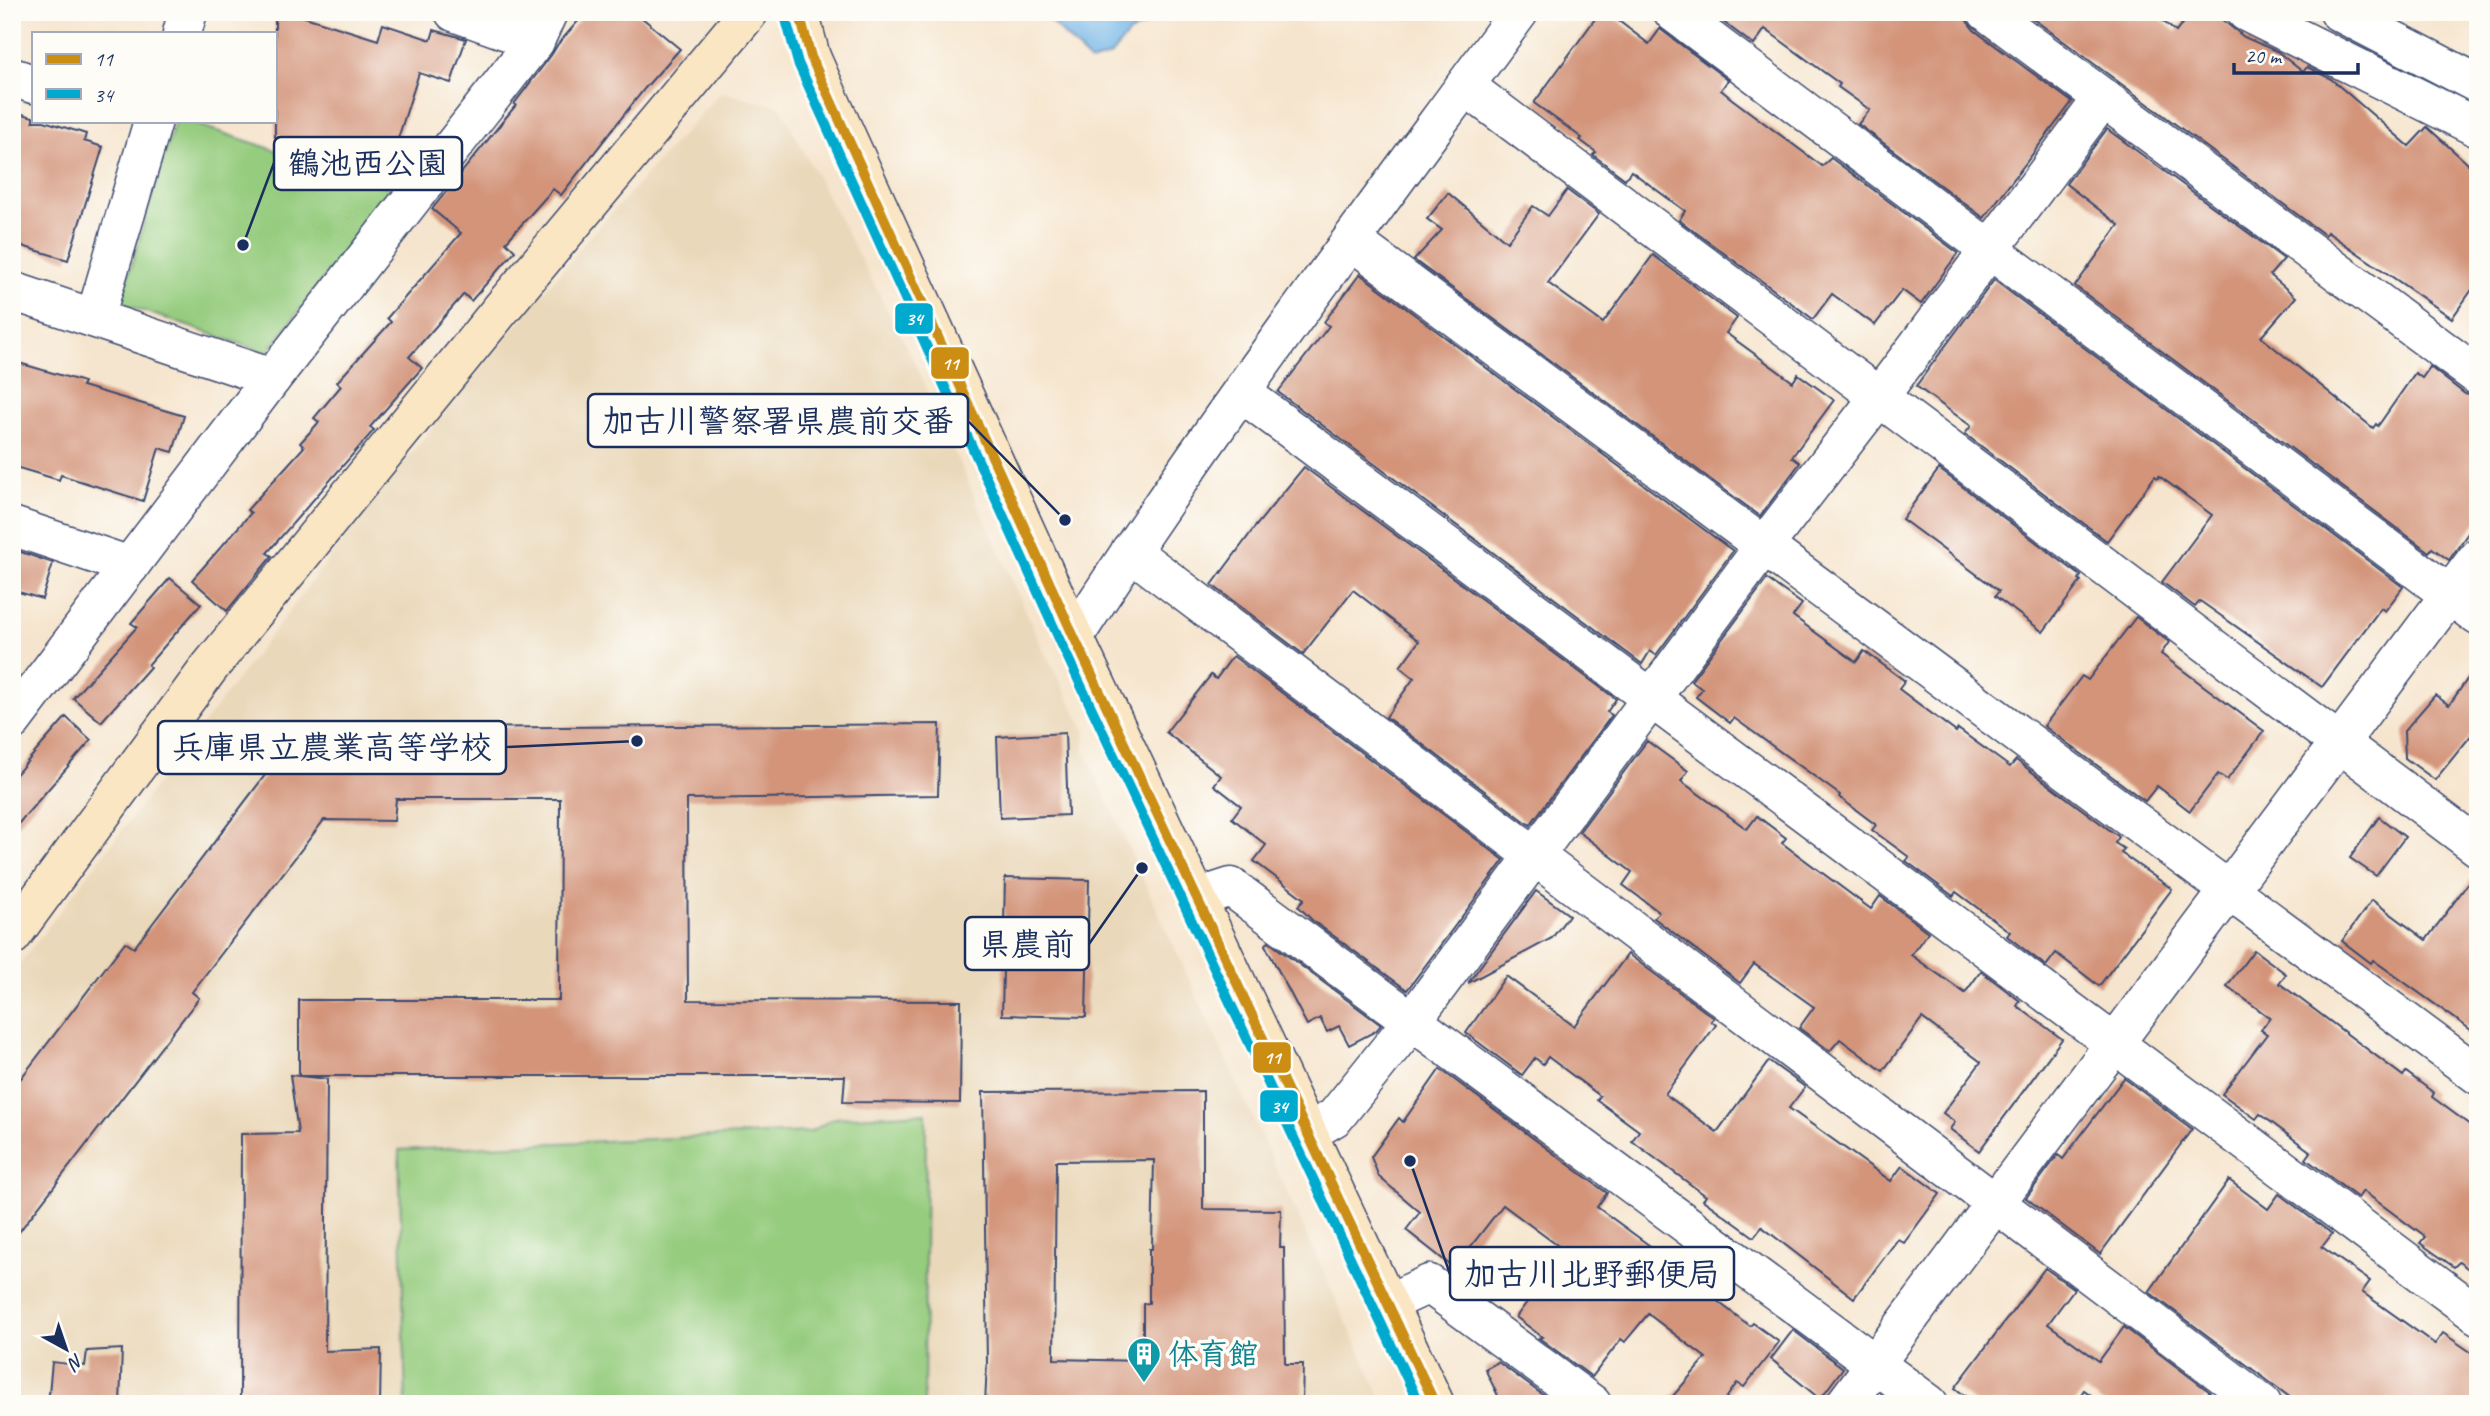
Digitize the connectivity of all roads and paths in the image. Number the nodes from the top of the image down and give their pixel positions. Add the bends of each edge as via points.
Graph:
1 (188, 12) edge
2 (454, 12) edge
3 (749, 12) edge
4 (799, 12) edge
5 (1519, 12) edge
6 (1673, 12) edge
7 (1987, 12) edge
8 (2246, 12) edge
9 (2339, 12) edge
10 (541, 27) edge
11 (182, 32) edge
12 (12, 77) edge
13 (32, 84) edge
14 (2478, 84) edge
15 (1465, 86) junction
16 (2103, 98) junction
17 (149, 122) edge
18 (2478, 128) edge
19 (1352, 241) junction
20 (1990, 250) junction
21 (12, 290) edge
22 (95, 318) junction
23 (2478, 376) edge
24 (272, 377) junction
25 (1242, 393) junction
26 (1880, 397) junction
27 (12, 526) edge
28 (1764, 546) junction
29 (1130, 551) junction
30 (2478, 557) edge
31 (130, 566) junction
32 (2464, 605) edge
33 (1074, 636) junction
34 (1651, 699) junction
35 (12, 721) edge
36 (2339, 741) junction
37 (2478, 847) edge
38 (1534, 856) junction
39 (2228, 890) junction
40 (1197, 898) junction
41 (12, 936) edge
42 (1412, 1021) junction
43 (2113, 1045) junction
44 (2478, 1075) edge
45 (1306, 1134) junction
46 (1995, 1204) junction
47 (1388, 1303) junction
48 (2478, 1315) edge
49 (1875, 1363) junction
50 (1435, 1404) edge
51 (1592, 1404) edge
52 (1845, 1404) edge
53 (1929, 1404) edge
54 (2262, 1404) edge

1 - 11 street
2 - 10 street
3 - 41 main road via 209,668
4 - 33 main road via 811,57
5 - 15 street
6 - 20 street
7 - 16 street
8 - 18 street
9 - 14 street
10 - 24 street
12 - 13 street
15 - 19 street
15 - 26 street
16 - 20 street
16 - 23 street
17 - 22 street
19 - 25 street
19 - 28 street
20 - 26 street
20 - 32 street
21 - 22 street
22 - 24 street
24 - 31 street
25 - 29 street
25 - 34 street
26 - 28 street
26 - 36 street
27 - 31 street
28 - 34 street
28 - 39 street
29 - 33 street
29 - 38 street
30 - 32 street
31 - 35 street
32 - 36 street
33 - 40 main road
34 - 38 street
34 - 43 street
36 - 37 street
36 - 39 street
38 - 42 street
38 - 46 street
39 - 43 street
39 - 44 street
40 - 42 street via 1231,887
40 - 45 main road
42 - 45 street via 1335,1117
42 - 49 street
43 - 46 street
43 - 48 street
45 - 47 main road
46 - 49 street
46 - 54 street
47 - 50 main road
47 - 51 street via 1429,1284
49 - 52 street
49 - 53 street

